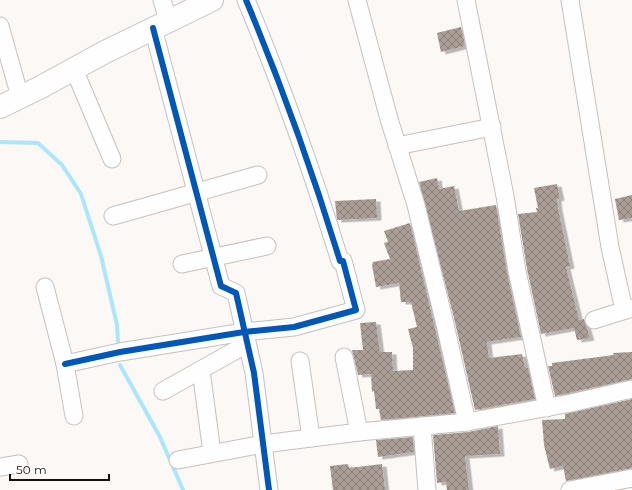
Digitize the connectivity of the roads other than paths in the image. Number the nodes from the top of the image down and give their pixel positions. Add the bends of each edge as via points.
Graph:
1 (162, 0) edge
2 (212, 0) edge
3 (246, 0) edge
4 (357, 0) edge
5 (466, 0) edge
6 (570, 0) edge
7 (161, 24) junction
8 (0, 26) edge
9 (74, 69) junction
10 (20, 97) junction
11 (0, 107) edge
12 (492, 127) junction
13 (397, 146) junction
14 (112, 159) dead end
15 (258, 175) dead end
16 (196, 193) junction
17 (113, 216) dead end
18 (267, 246) dead end
19 (213, 257) junction
20 (182, 264) dead end
21 (45, 287) dead end
22 (628, 309) edge
23 (594, 320) dead end
24 (246, 338) junction
25 (344, 357) dead end
26 (300, 361) dead end
27 (64, 364) junction
28 (201, 370) junction
29 (632, 389) edge
30 (163, 391) dead end
31 (548, 408) junction
32 (74, 416) dead end
33 (467, 422) junction
34 (422, 426) junction
35 (359, 432) junction
36 (311, 438) junction
37 (263, 444) junction
38 (212, 453) junction
39 (178, 460) dead end
40 (19, 464) dead end
41 (0, 467) edge
42 (632, 478) edge
43 (270, 490) edge
44 (427, 490) edge
45 (570, 490) edge

1 - 7 street
2 - 7 main road
3 - 24 street via 313,173 340,261 343,261 356,310
4 - 13 street
5 - 12 street
6 - 22 street via 610,247
7 - 9 main road
7 - 16 street
8 - 10 street
9 - 10 main road
9 - 14 street
10 - 11 main road
12 - 13 street
12 - 31 street via 517,271
13 - 33 street via 416,205
15 - 16 street
16 - 17 street
16 - 19 street
18 - 19 street
19 - 20 street
19 - 24 street via 221,286 236,293
21 - 27 street
22 - 23 street
24 - 27 street via 120,352
24 - 28 street
24 - 37 street via 254,374
25 - 35 street
26 - 36 street
27 - 32 street
28 - 30 street
28 - 38 street
29 - 31 street
31 - 33 street
33 - 34 street
34 - 35 street
34 - 44 street
35 - 36 street
36 - 37 street
37 - 38 street
37 - 43 street
38 - 39 street
40 - 41 street
42 - 45 street

